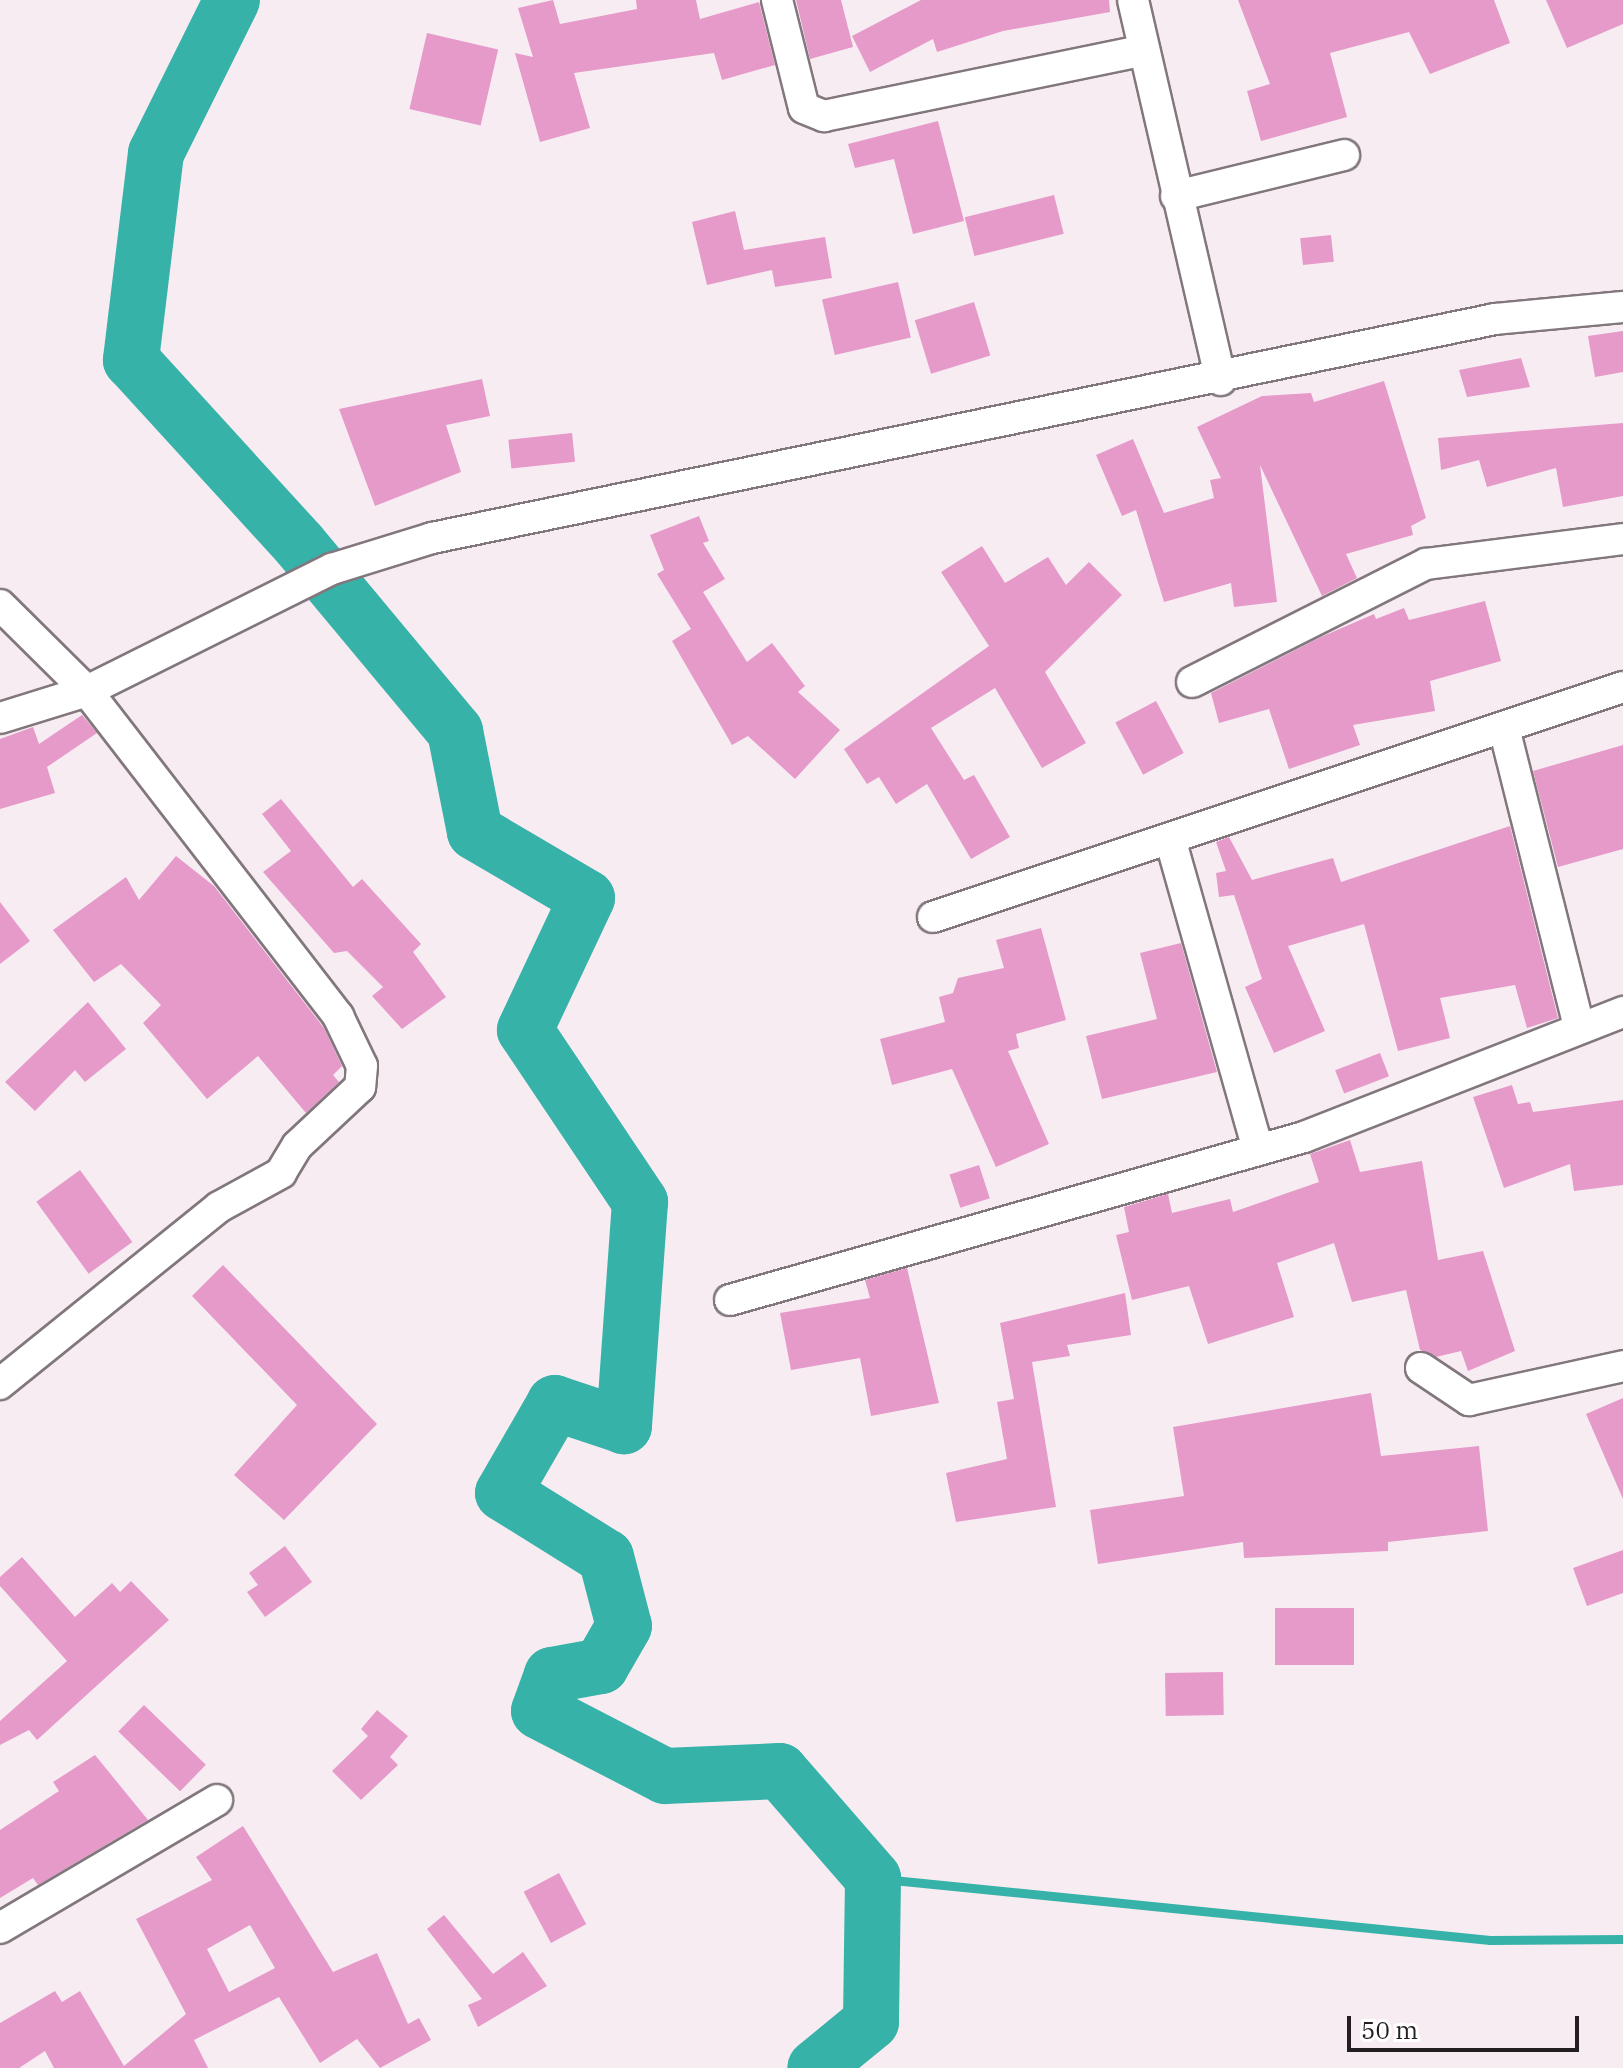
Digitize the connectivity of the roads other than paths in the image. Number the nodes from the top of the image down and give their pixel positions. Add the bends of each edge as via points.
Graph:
1 (777, 0) edge
2 (1133, 0) edge
3 (1140, 51) junction
4 (1344, 155) dead end
5 (1176, 196) junction
6 (1623, 307) edge
7 (1221, 380) junction
8 (1623, 539) edge
9 (0, 605) edge
10 (1192, 682) dead end
11 (1623, 687) edge
12 (87, 691) junction
13 (0, 718) edge
14 (1505, 732) junction
15 (1171, 842) junction
16 (933, 917) dead end
17 (1623, 1012) edge
18 (1579, 1027) junction
19 (1258, 1150) junction
20 (730, 1300) dead end
21 (1623, 1366) edge
22 (1421, 1368) dead end
23 (0, 1384) edge
24 (217, 1800) dead end
25 (0, 1928) edge

1 - 3 street via 804,108 824,116
2 - 3 street
3 - 5 street
4 - 5 street
5 - 7 street
6 - 7 street via 1495,319
7 - 12 street via 432,538 332,569
8 - 10 street via 1426,564
9 - 12 street
11 - 14 street
12 - 13 street
12 - 23 street via 359,1046 360,1087 297,1146 281,1173 219,1207
14 - 15 street via 1309,790
14 - 18 street
15 - 16 street
15 - 19 street
17 - 18 street
18 - 19 street
19 - 20 street
21 - 22 street via 1469,1400
24 - 25 street

